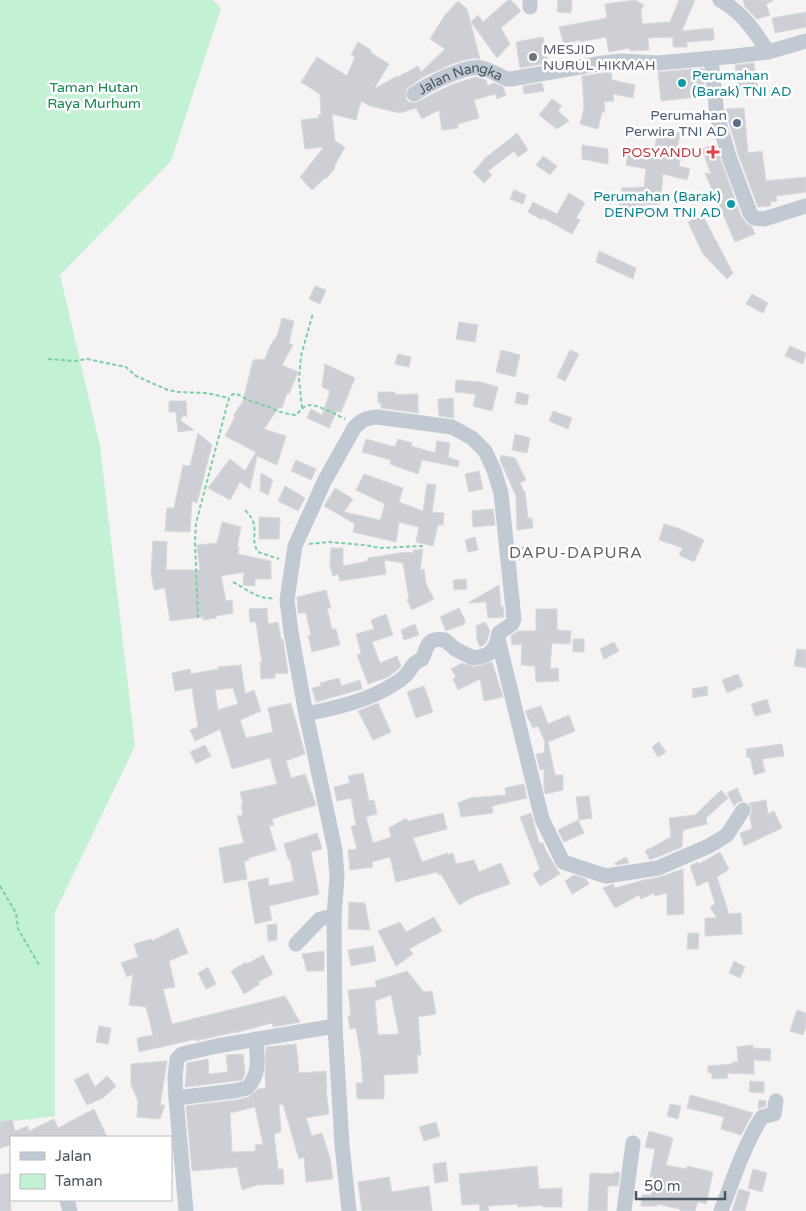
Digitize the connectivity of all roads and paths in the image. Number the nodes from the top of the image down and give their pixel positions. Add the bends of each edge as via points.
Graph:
1 (720, 0) edge
2 (806, 41) edge
3 (768, 52) junction
4 (711, 59) junction
5 (414, 94) dead end
6 (806, 206) edge
7 (313, 313) dead end
8 (48, 359) dead end
9 (229, 398) junction
10 (302, 408) junction
11 (354, 428) junction
12 (244, 510) dead end
13 (294, 546) junction
14 (423, 546) dead end
15 (291, 563) junction
16 (233, 582) dead end
17 (287, 600) junction
18 (198, 618) dead end
19 (498, 639) junction
20 (306, 714) junction
21 (743, 810) dead end
22 (0, 886) edge
23 (334, 916) junction
24 (296, 944) dead end
25 (39, 965) dead end
26 (335, 1026) junction
27 (256, 1039) junction
28 (176, 1098) junction
29 (776, 1101) dead end
30 (633, 1143) dead end
31 (186, 1211) edge
32 (349, 1211) edge
33 (624, 1211) edge
34 (721, 1211) edge

1 - 3 street via 734,8 755,31
2 - 3 street, Jalan Nangka
3 - 4 street, Jalan Nangka
4 - 5 street, Jalan Nangka via 658,63 622,61 511,79 476,68 438,80
4 - 6 street via 716,115 750,213 754,218 764,219
7 - 10 path via 301,356
8 - 9 path via 86,359 126,367 136,376 168,390
9 - 10 path via 240,394 288,414 296,415
9 - 18 path via 196,523
10 - 11 path via 314,406 344,418
11 - 13 street
11 - 19 street via 366,418 377,417 452,427 472,438 485,452 501,493 514,619 499,633
12 - 15 path via 255,524 254,546 258,552
13 - 14 path via 328,542 380,548
13 - 15 street
15 - 17 street
16 - 17 path via 260,597
17 - 20 street
19 - 20 street via 496,648 473,658 444,640 433,641 426,646 422,660 413,663 405,676 394,684 344,705
19 - 21 street via 542,819 563,862 606,876 658,868 727,835
20 - 23 street via 335,850
22 - 25 path via 16,913 18,929
23 - 24 street via 320,919
23 - 26 street
26 - 27 street
26 - 32 street
27 - 28 street via 182,1054 175,1066
27 - 28 street via 258,1064 255,1077 247,1088
28 - 31 street
29 - 34 street via 774,1114 762,1117 757,1126
30 - 33 street

